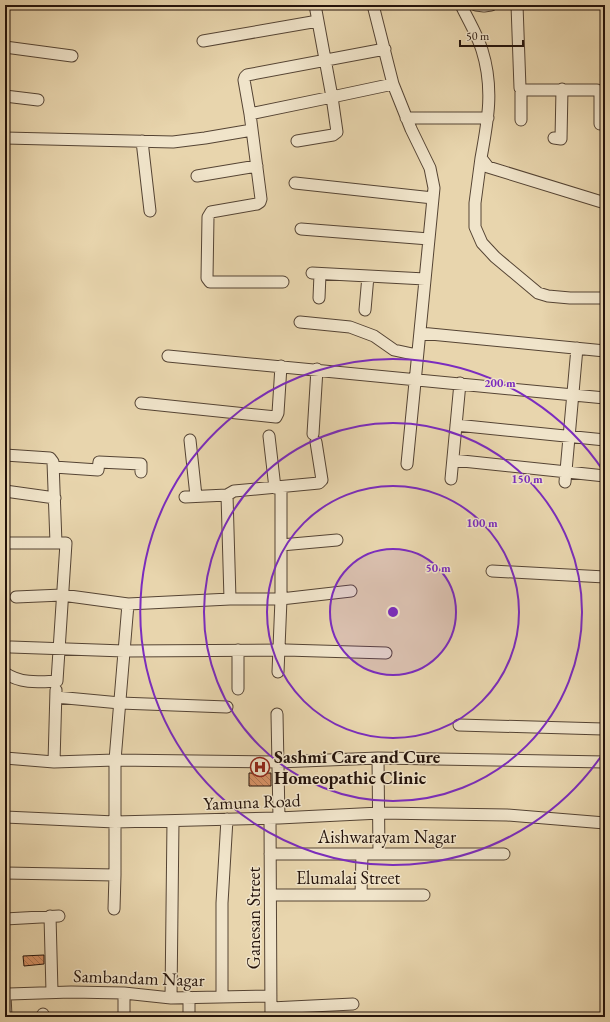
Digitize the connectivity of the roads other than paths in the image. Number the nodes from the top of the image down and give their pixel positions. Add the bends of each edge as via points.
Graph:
1 (315, 5) edge
2 (374, 5) edge
3 (461, 5) edge
4 (476, 5) edge
5 (491, 5) edge
6 (517, 5) edge
7 (318, 20) junction
8 (203, 41) dead end
9 (5, 47) edge
10 (385, 50) junction
11 (72, 56) dead end
12 (325, 60) junction
13 (393, 84) junction
14 (521, 89) junction
15 (562, 89) junction
16 (5, 96) edge
17 (332, 97) junction
18 (38, 100) dead end
19 (250, 114) junction
20 (406, 118) junction
21 (488, 118) junction
22 (521, 120) dead end
23 (600, 124) dead end
24 (252, 130) junction
25 (5, 138) edge
26 (554, 138) dead end
27 (142, 141) junction
28 (297, 141) dead end
29 (481, 158) junction
30 (256, 166) junction
31 (197, 176) dead end
32 (295, 183) dead end
33 (433, 198) junction
34 (605, 203) edge
35 (150, 211) dead end
36 (301, 229) dead end
37 (429, 239) junction
38 (368, 276) junction
39 (425, 279) junction
40 (282, 282) dead end
41 (319, 298) dead end
42 (605, 298) edge
43 (365, 310) dead end
44 (300, 322) dead end
45 (420, 333) junction
46 (577, 348) junction
47 (605, 351) edge
48 (417, 355) junction
49 (168, 356) dead end
50 (281, 366) junction
51 (317, 369) junction
52 (415, 379) junction
53 (460, 383) junction
54 (573, 395) junction
55 (605, 398) edge
56 (141, 403) dead end
57 (456, 425) junction
58 (270, 436) dead end
59 (569, 436) junction
60 (190, 440) dead end
61 (605, 440) edge
62 (5, 455) edge
63 (452, 460) junction
64 (407, 464) dead end
65 (54, 467) junction
66 (141, 472) dead end
67 (605, 476) edge
68 (565, 477) junction
69 (451, 479) dead end
70 (278, 488) junction
71 (5, 491) edge
72 (227, 495) junction
73 (55, 498) junction
74 (337, 540) dead end
75 (5, 543) edge
76 (56, 543) junction
77 (281, 545) junction
78 (492, 571) dead end
79 (605, 577) edge
80 (351, 591) dead end
81 (62, 595) junction
82 (16, 597) dead end
83 (230, 599) junction
84 (281, 599) junction
85 (128, 604) junction
86 (11, 646) dead end
87 (59, 648) junction
88 (124, 650) junction
89 (238, 650) junction
90 (279, 650) junction
91 (386, 653) dead end
92 (278, 672) dead end
93 (5, 673) edge
94 (57, 681) junction
95 (238, 689) dead end
96 (56, 697) junction
97 (120, 703) junction
98 (227, 707) dead end
99 (277, 714) dead end
100 (459, 725) dead end
101 (605, 730) edge
102 (5, 758) edge
103 (378, 758) junction
104 (115, 760) junction
105 (54, 762) junction
106 (278, 762) junction
107 (605, 762) edge
108 (380, 813) junction
109 (5, 817) edge
110 (274, 818) junction
111 (227, 819) junction
112 (173, 821) junction
113 (115, 822) junction
114 (605, 823) edge
115 (270, 854) junction
116 (362, 854) junction
117 (379, 854) junction
118 (504, 854) dead end
119 (5, 872) edge
120 (115, 875) junction
121 (271, 895) junction
122 (361, 895) junction
123 (424, 895) dead end
124 (114, 908) dead end
125 (5, 919) edge
126 (52, 992) junction
127 (124, 993) junction
128 (5, 994) edge
129 (271, 996) junction
130 (189, 997) junction
131 (222, 997) junction
132 (171, 998) junction
133 (353, 1004) dead end
134 (271, 1012) edge
135 (6, 1017) edge
136 (124, 1017) edge
137 (189, 1017) edge

1 - 7 street
2 - 10 street
3 - 21 street via 477,38 485,63 489,93
4 - 5 street
6 - 14 street
7 - 8 street
7 - 12 street
9 - 11 street
10 - 12 street
10 - 13 street
12 - 17 street
12 - 19 street via 247,75 244,80
13 - 17 street
13 - 20 street
14 - 15 street
14 - 22 street
15 - 23 street via 600,92
15 - 26 street via 561,139
16 - 18 street
17 - 19 street
17 - 28 street via 337,132 333,135
19 - 24 street
20 - 21 street
20 - 33 street via 430,168
21 - 29 street
24 - 27 street via 173,142
24 - 30 street
25 - 27 street
27 - 35 street
29 - 34 street via 488,167
29 - 42 street via 475,203 475,227 482,243 538,292 548,296 570,298
30 - 31 street
30 - 40 street via 260,202 209,214 207,278 210,282
32 - 33 street
33 - 37 street
36 - 37 street
37 - 39 street
38 - 39 street
38 - 41 street via 316,274
38 - 43 street
39 - 45 street
44 - 48 street via 350,327 374,336 394,350
45 - 46 street
45 - 48 street
46 - 47 street
46 - 54 street
48 - 52 street
49 - 50 street
50 - 51 street
50 - 56 street via 276,417
51 - 52 street
51 - 70 street via 315,438 321,482
52 - 53 street
52 - 64 street
53 - 54 street
53 - 57 street
54 - 55 street
54 - 59 street
57 - 59 street
57 - 63 street
58 - 70 street
59 - 61 street
59 - 68 street
60 - 72 street via 190,497
62 - 65 street via 50,458
63 - 68 street
63 - 69 street
65 - 66 street via 98,470 99,462 141,464
65 - 73 street
67 - 68 street
70 - 72 street via 234,491
70 - 77 street
71 - 73 street
72 - 83 street
73 - 76 street
74 - 77 street
75 - 76 street
76 - 81 street via 66,543
77 - 84 street
78 - 79 street
80 - 84 street
81 - 82 street
81 - 85 street
81 - 87 street
83 - 84 street
83 - 85 street
84 - 90 street
85 - 88 street
86 - 87 street
87 - 88 street
87 - 94 street
88 - 89 street
88 - 97 street
89 - 90 street
89 - 95 street
90 - 91 street
90 - 92 street
93 - 94 street via 17,680
94 - 96 street
96 - 97 street
96 - 105 street
97 - 98 street
97 - 104 street
99 - 106 street, Ganesan Street
100 - 101 street
102 - 105 street
103 - 106 street
103 - 107 street
103 - 108 street
104 - 105 street
104 - 106 street
104 - 113 street
106 - 110 street, Ganesan Street
108 - 110 street, Yamuna Road
108 - 114 street, Yamuna Road via 508,815
108 - 117 street
109 - 113 street, Yamuna Road
110 - 111 street, Yamuna Road
110 - 115 street, Ganesan Street
111 - 112 street, Yamuna Road
111 - 131 street via 222,903
112 - 113 street, Yamuna Road
112 - 132 street
113 - 120 street
115 - 116 street, Aishwarayam Nagar
115 - 121 street, Ganesan Street
116 - 117 street, Aishwarayam Nagar
116 - 122 street
117 - 118 street, Aishwarayam Nagar
119 - 120 street
120 - 124 street
121 - 122 street, Elumalai Street
121 - 129 street, Ganesan Street
122 - 123 street, Elumalai Street
125 - 126 street via 54,916
126 - 127 street, Sambandam Nagar
126 - 128 street, Sambandam Nagar
127 - 132 street, Sambandam Nagar
127 - 136 street
128 - 135 street, Sambandam Nagar
129 - 131 street, Sambandam Nagar
129 - 134 street, Ganesan Street
130 - 131 street, Sambandam Nagar
130 - 132 street, Sambandam Nagar
130 - 137 street
133 - 134 street

